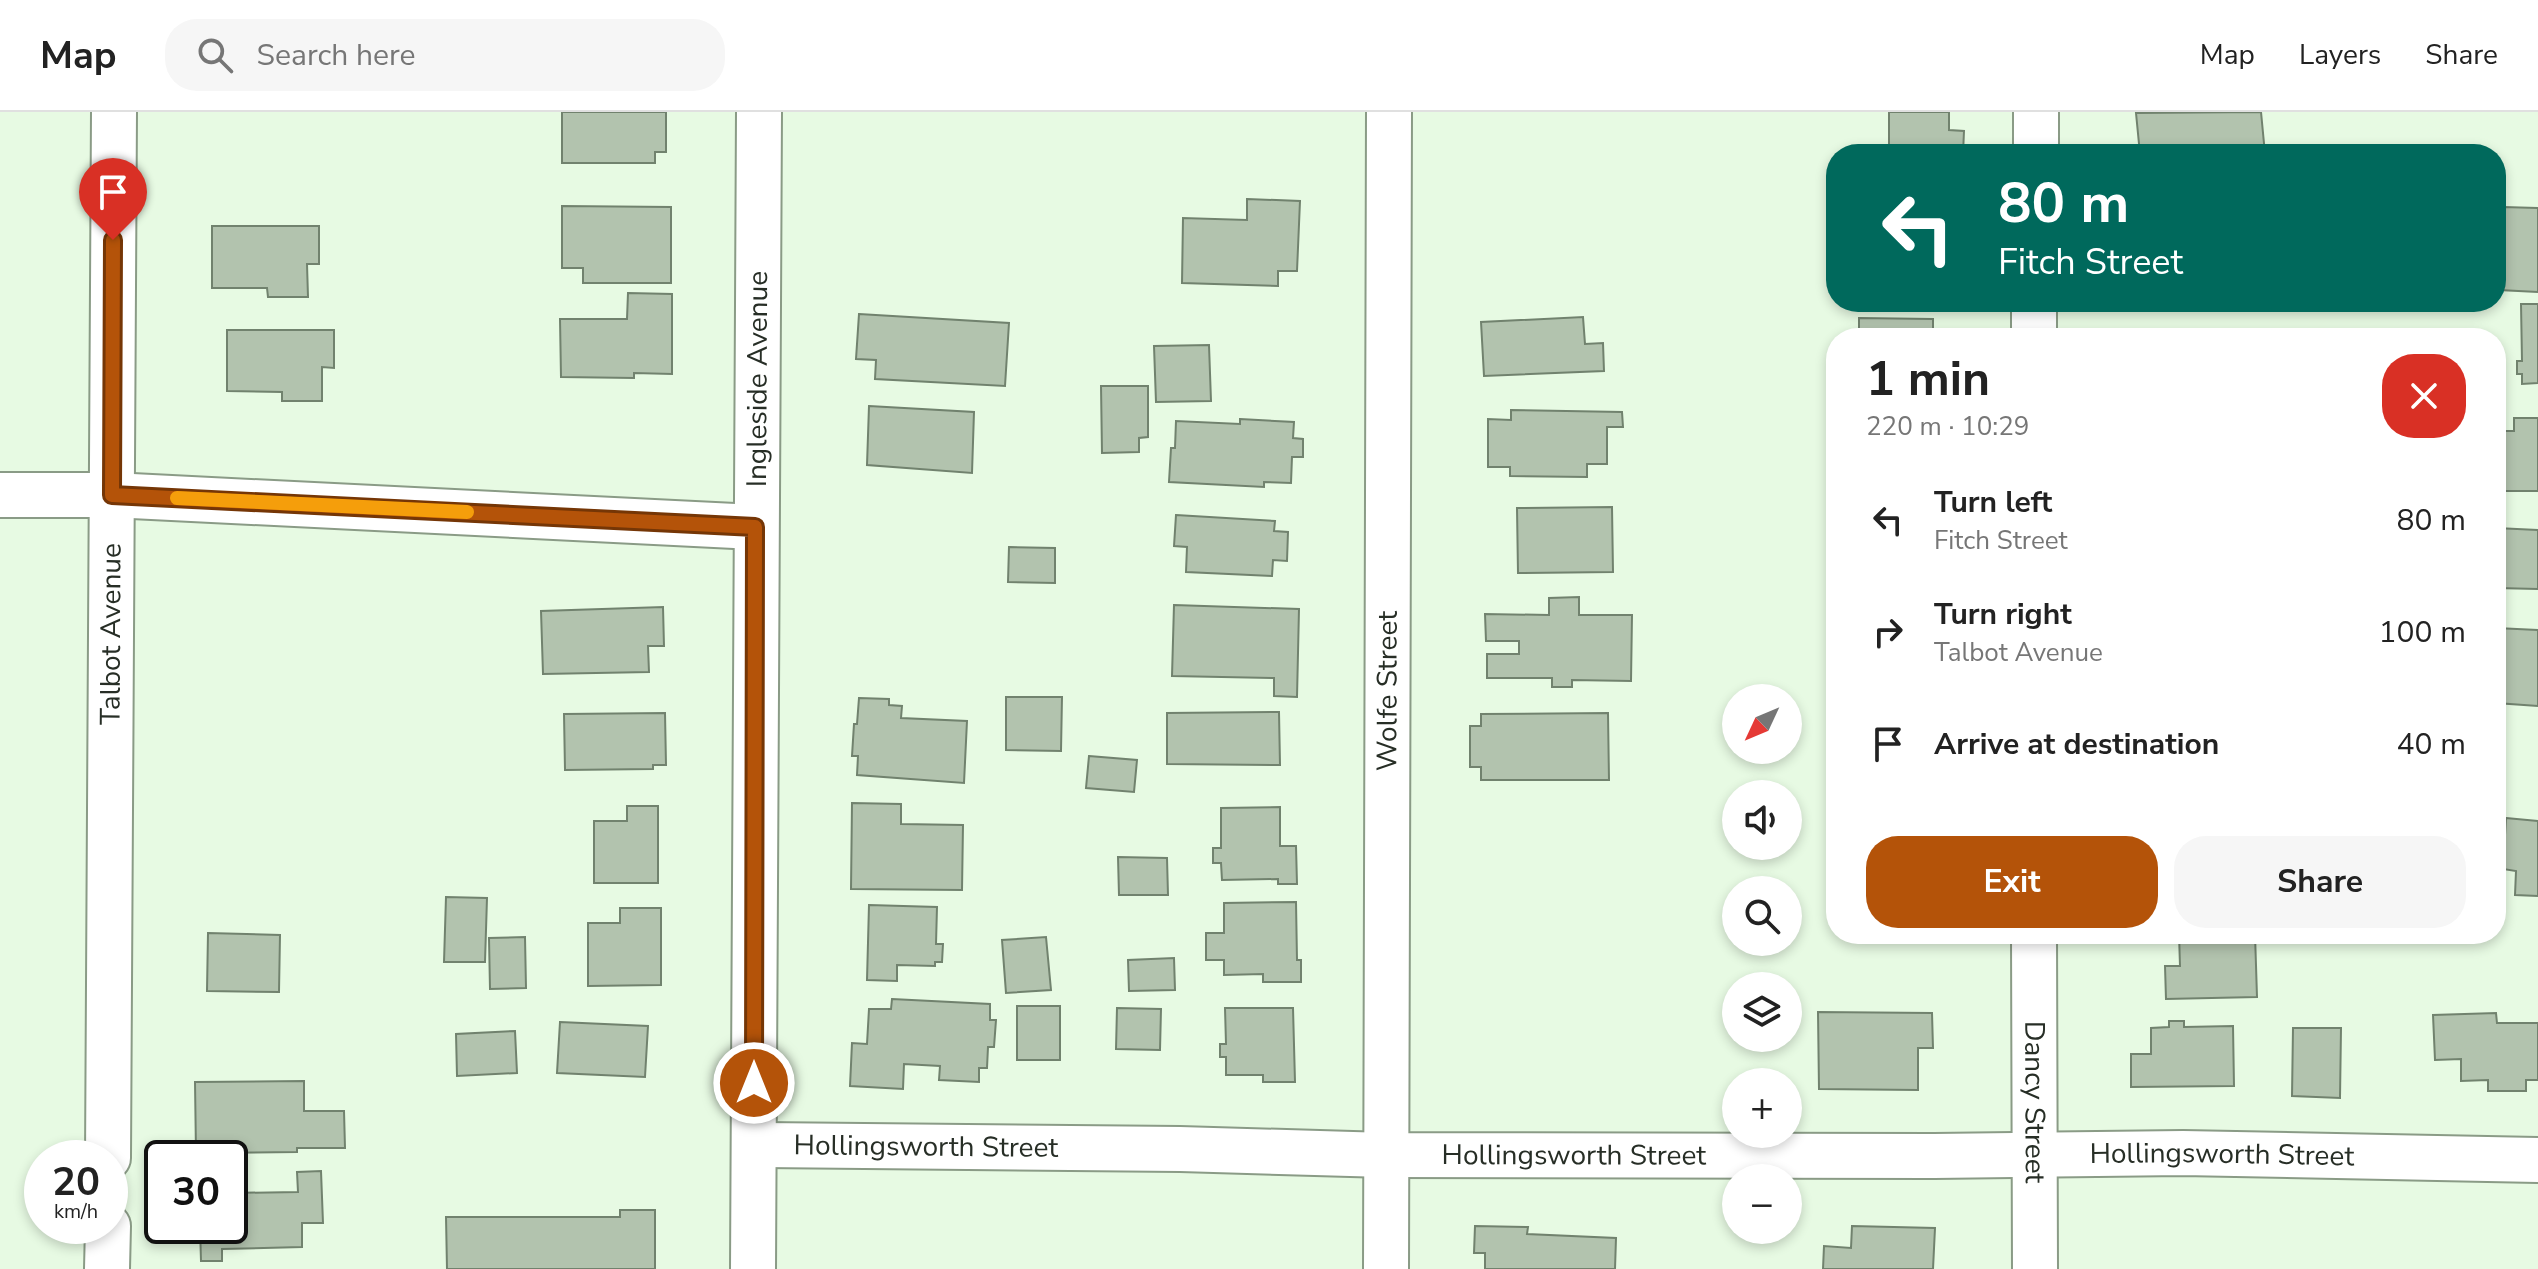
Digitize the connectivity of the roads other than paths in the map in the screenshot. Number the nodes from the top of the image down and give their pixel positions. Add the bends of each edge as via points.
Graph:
1 (114, 112) edge
2 (759, 112) edge
3 (1389, 112) edge
4 (2036, 112) edge
5 (2036, 144) edge
6 (0, 495) edge
7 (112, 495) junction
8 (755, 527) junction
9 (2034, 944) edge
10 (108, 1140) edge
11 (754, 1145) junction
12 (2035, 1154) junction
13 (1386, 1155) junction
14 (2538, 1160) edge
15 (108, 1244) edge
16 (107, 1269) edge
17 (753, 1269) edge
18 (1386, 1269) edge
19 (2035, 1269) edge

1 - 7 street, Talbot Avenue
2 - 8 street, Ingleside Avenue
3 - 13 street, Wolfe Street
4 - 5 street
6 - 7 street
7 - 8 street
7 - 10 street, Talbot Avenue
8 - 11 street, Ingleside Avenue
9 - 12 street, Dancy Street
11 - 13 street, Hollingsworth Street
11 - 17 street, Ingleside Avenue
12 - 13 street, Hollingsworth Street
12 - 14 street, Hollingsworth Street
12 - 19 street, Dancy Street
13 - 18 street, Wolfe Street
15 - 16 street

